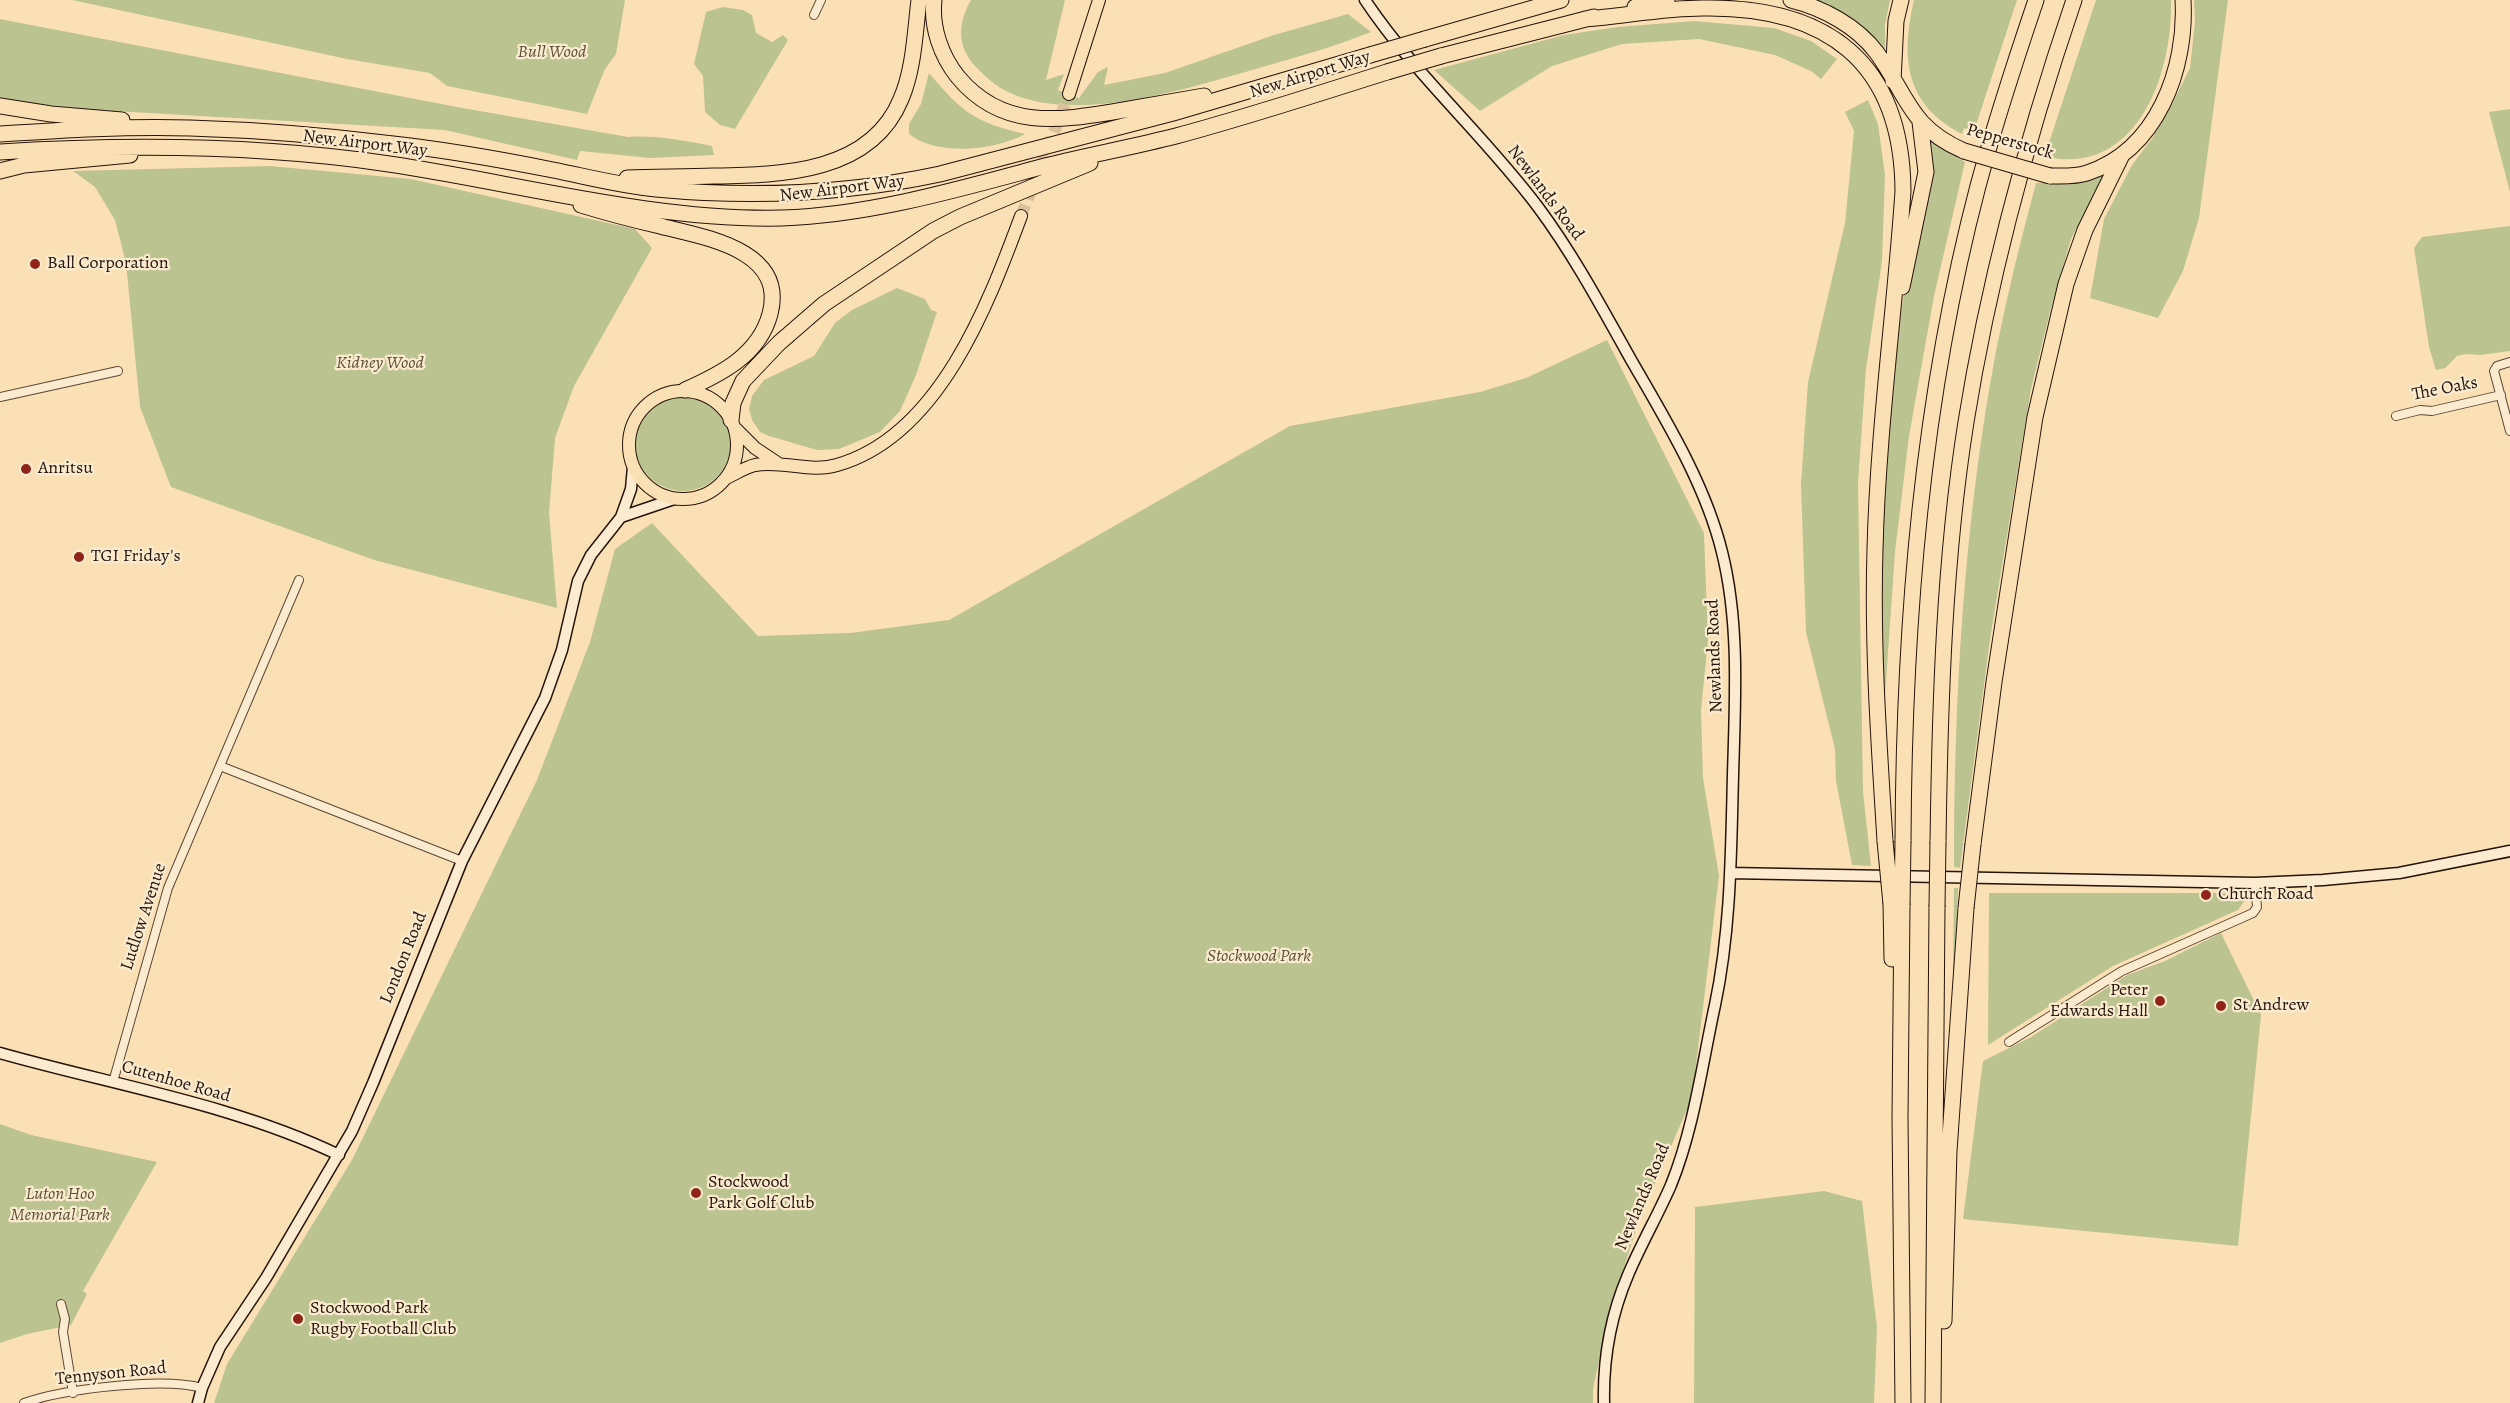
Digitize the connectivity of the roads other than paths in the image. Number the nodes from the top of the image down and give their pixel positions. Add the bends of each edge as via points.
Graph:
1 (822, 0) edge
2 (919, 0) edge
3 (934, 0) edge
4 (1099, 0) edge
5 (1365, 0) edge
6 (1561, 0) edge
7 (1667, 0) edge
8 (1791, 0) edge
9 (1901, 0) edge
10 (2036, 0) edge
11 (2073, 0) edge
12 (2183, 0) edge
13 (814, 15) dead end
14 (1585, 19) junction
15 (1893, 81) junction
16 (1269, 84) junction
17 (1069, 94) tunnel mouth
18 (0, 106) edge
19 (1920, 122) junction
20 (188, 128) junction
21 (0, 134) edge
22 (178, 148) junction
23 (1125, 148) junction
24 (0, 152) edge
25 (2121, 157) junction
26 (0, 171) edge
27 (588, 177) junction
28 (509, 184) junction
29 (1021, 216) tunnel mouth
30 (1890, 345) junction
31 (2510, 362) edge
32 (118, 371) dead end
33 (685, 390) junction
34 (2501, 395) junction
35 (0, 397) edge
36 (2396, 416) dead end
37 (733, 423) junction
38 (2510, 431) edge
39 (779, 464) junction
40 (633, 467) junction
41 (726, 478) junction
42 (674, 499) junction
43 (621, 517) junction
44 (299, 580) dead end
45 (220, 766) junction
46 (2510, 852) edge
47 (462, 861) junction
48 (1730, 873) junction
49 (2254, 883) junction
50 (1897, 905) junction
51 (2009, 1042) dead end
52 (0, 1053) edge
53 (113, 1082) junction
54 (339, 1155) junction
55 (61, 1304) dead end
56 (202, 1388) junction
57 (73, 1393) junction
58 (24, 1403) edge
59 (198, 1403) edge
60 (1604, 1403) edge
61 (1903, 1403) edge
62 (1933, 1403) edge
63 (1941, 1403) edge

1 - 13 street
2 - 27 highway via 902,99 879,134 844,158 808,169 756,176
3 - 16 highway via 935,28 950,68 981,100 1005,112 1038,119 1068,119
4 - 17 main road
5 - 48 street, Newlands Road via 1427,79 1516,178 1565,245 1651,394 1707,505 1723,554 1732,617 1735,712
6 - 16 highway, New Airport Way, bridge
7 - 14 highway, New Airport Way
8 - 15 highway via 1815,7 1852,29 1876,52
9 - 15 highway
10 - 50 highway, bridge via 1978,188 1947,327 1935,402 1918,530 1906,668 1903,841
11 - 62 highway, bridge via 2015,191 1984,326 1966,422 1952,532 1941,692
12 - 25 highway, Pepperstock via 2183,35 2170,87 2148,129
14 - 23 highway, New Airport Way, bridge
14 - 30 highway via 1702,8 1743,9 1804,21 1855,55 1885,98 1899,140 1903,168
15 - 19 highway, Pepperstock
16 - 27 highway, New Airport Way via 1173,114 899,182 761,195 656,189
18 - 20 highway
19 - 25 highway, Pepperstock, bridge via 1943,141 1964,151 2050,176 2085,174
19 - 30 highway via 1925,185
20 - 21 highway, New Airport Way
20 - 27 highway, New Airport Way via 386,143
22 - 24 highway, New Airport Way via 93,146
22 - 26 highway
22 - 28 highway, New Airport Way via 387,164
23 - 28 highway, New Airport Way via 914,200 827,215 782,218 664,210
23 - 37 highway via 960,217 824,304 743,381 733,403
25 - 63 highway, bridge via 2085,231 2066,284 2035,417 1994,682 1966,908 1949,1151
28 - 33 highway via 717,240 732,245 756,262 771,290 772,307 763,332 730,367
29 - 39 main road via 975,330 918,411 870,451 852,460 835,466
30 - 50 highway, bridge via 1875,551 1876,705 1885,840
31 - 34 street via 2494,371
32 - 35 street
33 - 37 main road via 712,399
33 - 40 main road via 655,398 633,421 628,452
34 - 36 street, The Oaks
34 - 38 street
37 - 39 main road via 755,448
37 - 41 main road via 735,462
39 - 41 main road via 754,465
40 - 42 main road via 657,493
40 - 43 street, London Road via 631,489
41 - 42 main road via 703,496
42 - 43 street
43 - 47 street, London Road via 584,567 545,698
44 - 45 street, Ludlow Avenue
45 - 47 street
45 - 53 street, Ludlow Avenue via 168,888
46 - 49 street via 2390,874
47 - 54 street, London Road via 373,1083
48 - 49 street
48 - 60 street, Newlands Road via 1723,969 1687,1135 1671,1184 1617,1304 1607,1351
49 - 51 street via 2258,907 2253,913 2122,971
50 - 61 highway via 1892,1034 1899,1118
52 - 53 street, Cutenhoe Road
53 - 54 street, Cutenhoe Road via 246,1119
54 - 56 street, London Road via 220,1347
55 - 57 street
56 - 57 street, Tennyson Road via 173,1383
56 - 59 street, London Road
57 - 58 street, Tennyson Road

